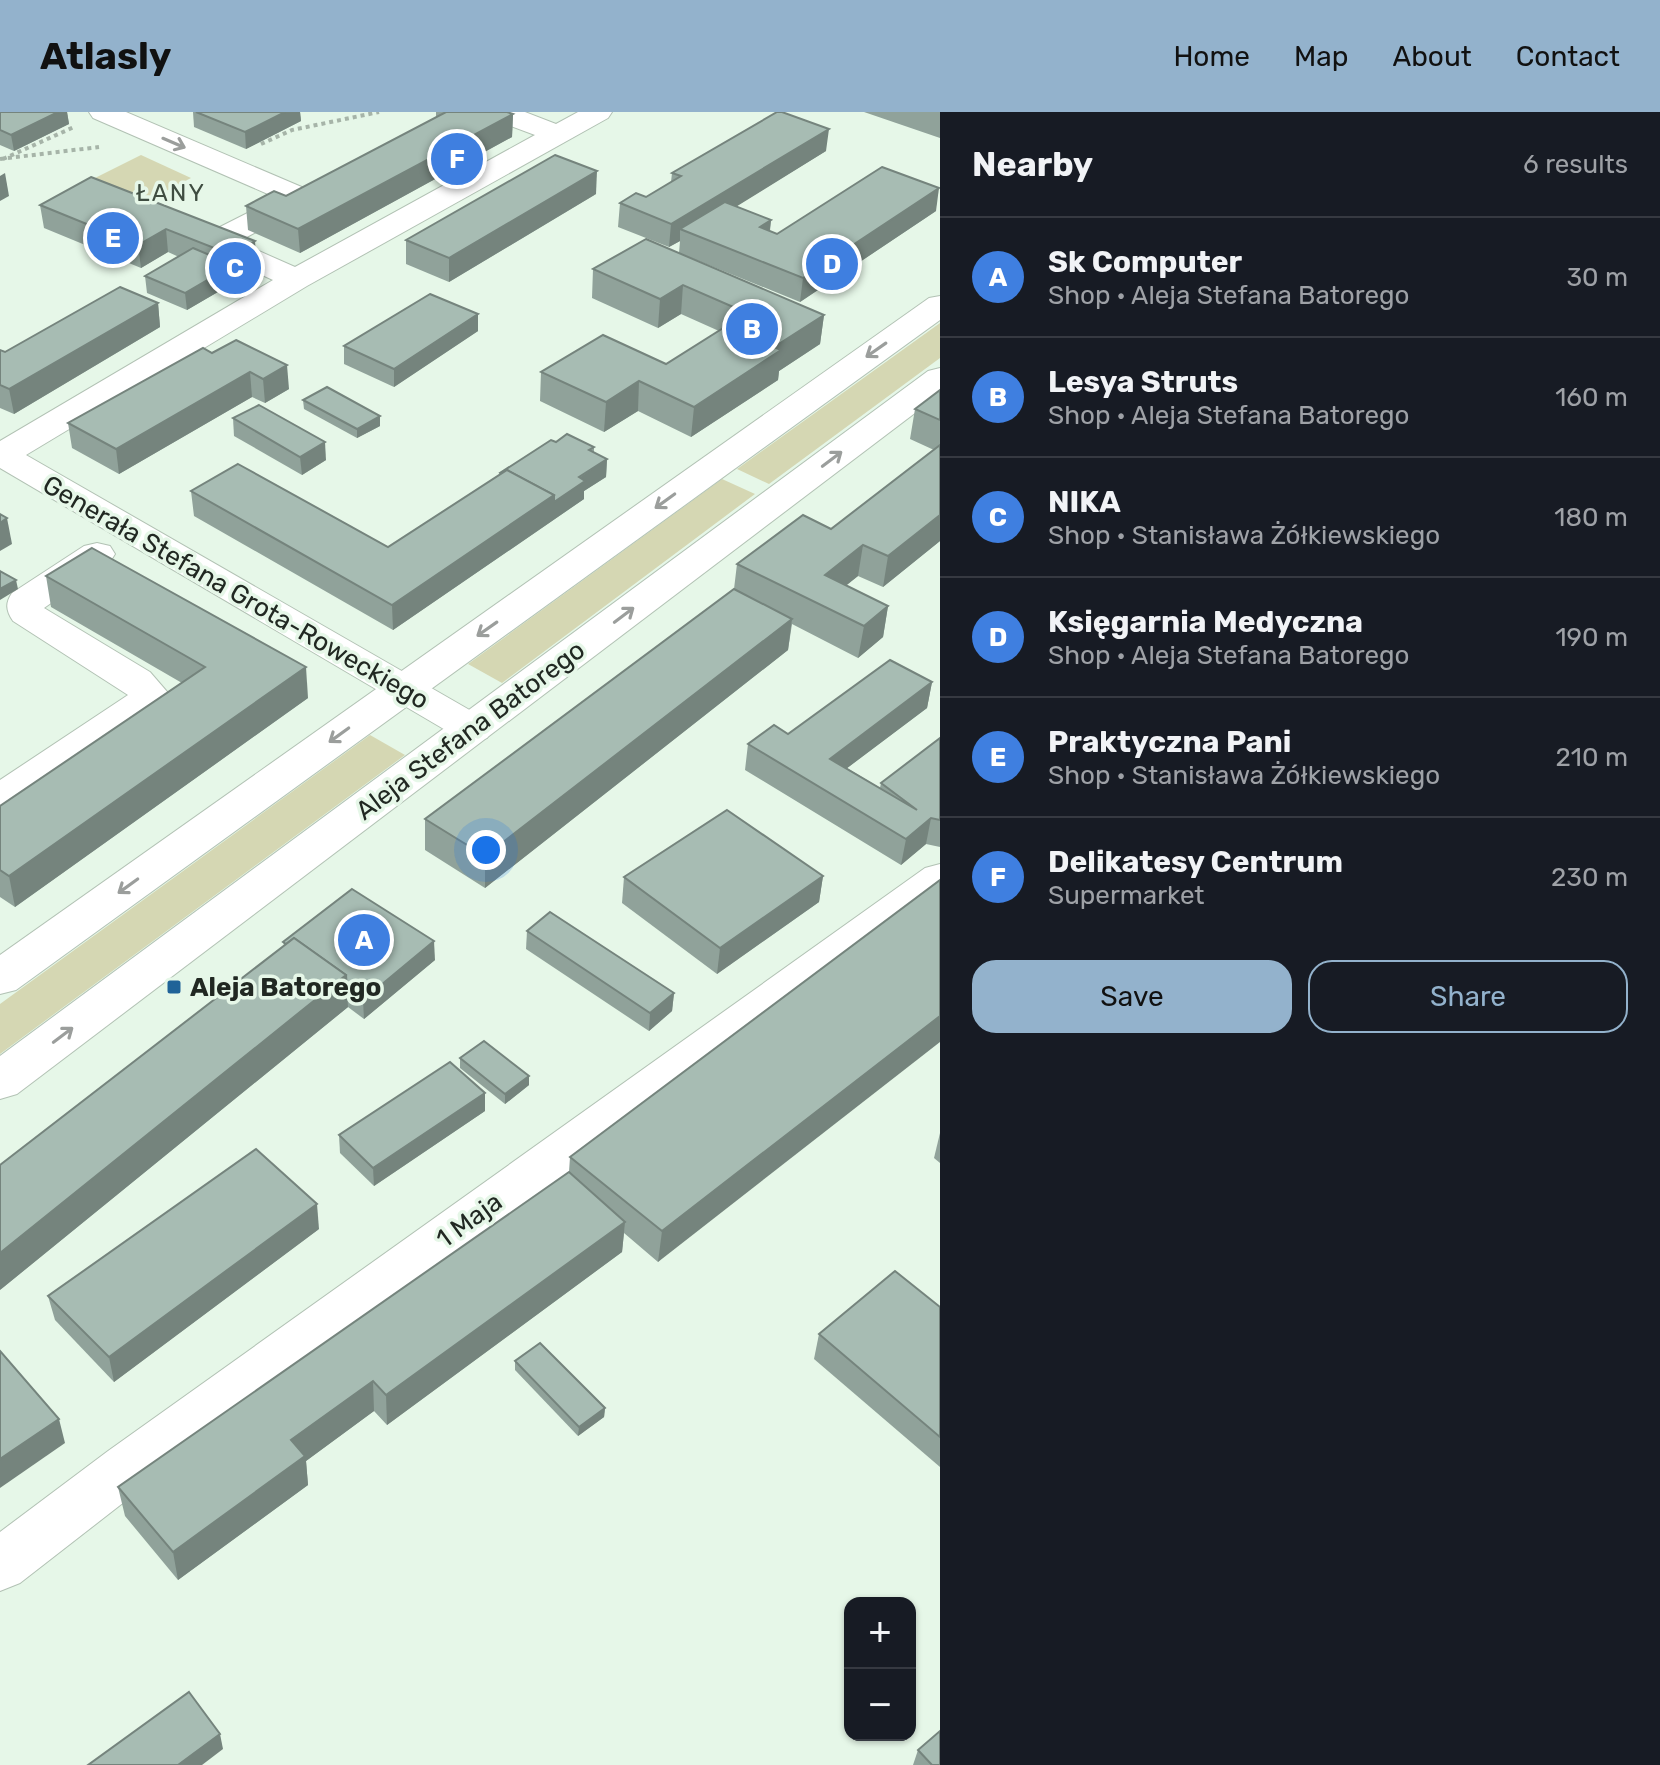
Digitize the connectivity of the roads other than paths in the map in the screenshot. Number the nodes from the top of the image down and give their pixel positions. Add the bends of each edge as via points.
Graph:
1 (103, 112) edge
2 (499, 112) edge
3 (598, 112) edge
4 (558, 134) junction
5 (327, 183) edge
6 (300, 197) junction
7 (296, 279) junction
8 (940, 305) edge
9 (940, 378) edge
10 (1, 455) edge
11 (133, 533) junction
12 (402, 689) junction
13 (473, 729) junction
14 (0, 799) edge
15 (940, 879) edge
16 (0, 978) edge
17 (0, 1081) edge
18 (0, 1565) edge

1 -> 6 street
2 - 4 street
3 - 4 street
4 - 7 street
5 - 6 street
6 - 7 street via 227,235 229,249
7 - 10 street
8 -> 12 street
13 -> 9 street, Aleja Stefana Batorego
10 - 11 street, Generała Stefana Grota-Roweckiego
11 - 12 street, Generała Stefana Grota-Roweckiego
11 - 14 street via 25,601 26,613 149,694 138,709
12 - 13 street, Generała Stefana Grota-Roweckiego
12 -> 16 street
17 -> 13 street, Aleja Stefana Batorego
15 - 18 street, 1 Maja

